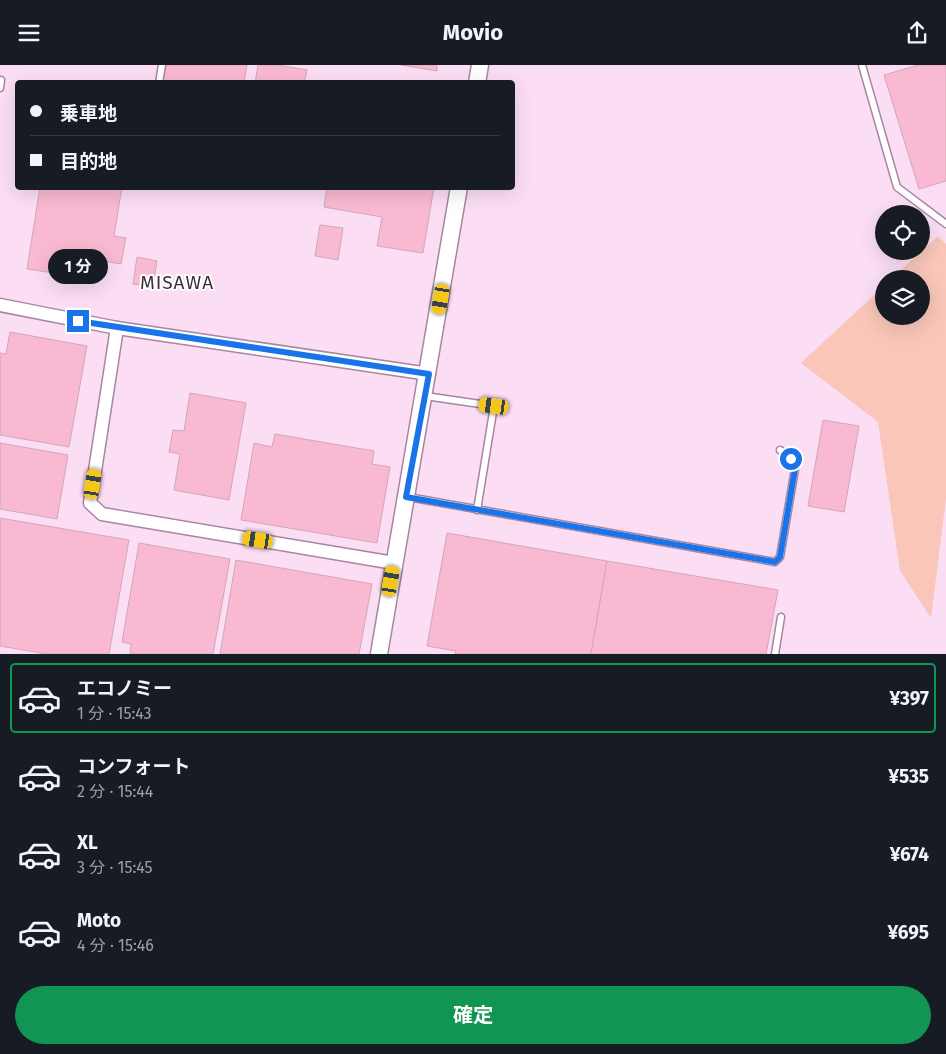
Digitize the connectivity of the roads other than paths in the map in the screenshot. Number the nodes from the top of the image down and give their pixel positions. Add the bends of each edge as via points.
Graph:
1 (162, 65) edge
2 (480, 65) edge
3 (862, 65) edge
4 (1, 80) dead end
5 (160, 80) edge
6 (478, 80) edge
7 (0, 88) edge
8 (459, 190) edge
9 (946, 223) edge
10 (0, 305) edge
11 (117, 328) junction
12 (429, 374) junction
13 (425, 396) junction
14 (780, 451) dead end
15 (406, 497) junction
16 (477, 510) junction
17 (394, 563) junction
18 (781, 617) dead end
19 (379, 654) edge
20 (775, 654) edge

1 - 5 lane
2 - 6 street
3 - 9 lane via 898,187
4 - 7 lane
8 - 12 street
10 - 11 street
11 - 12 street
11 - 17 street via 90,503 102,514
12 - 13 street
13 - 15 street
13 - 16 lane via 494,406
14 - 16 lane via 791,459 795,469 780,557 775,562
15 - 16 lane
15 - 17 street
17 - 19 street
18 - 20 lane

